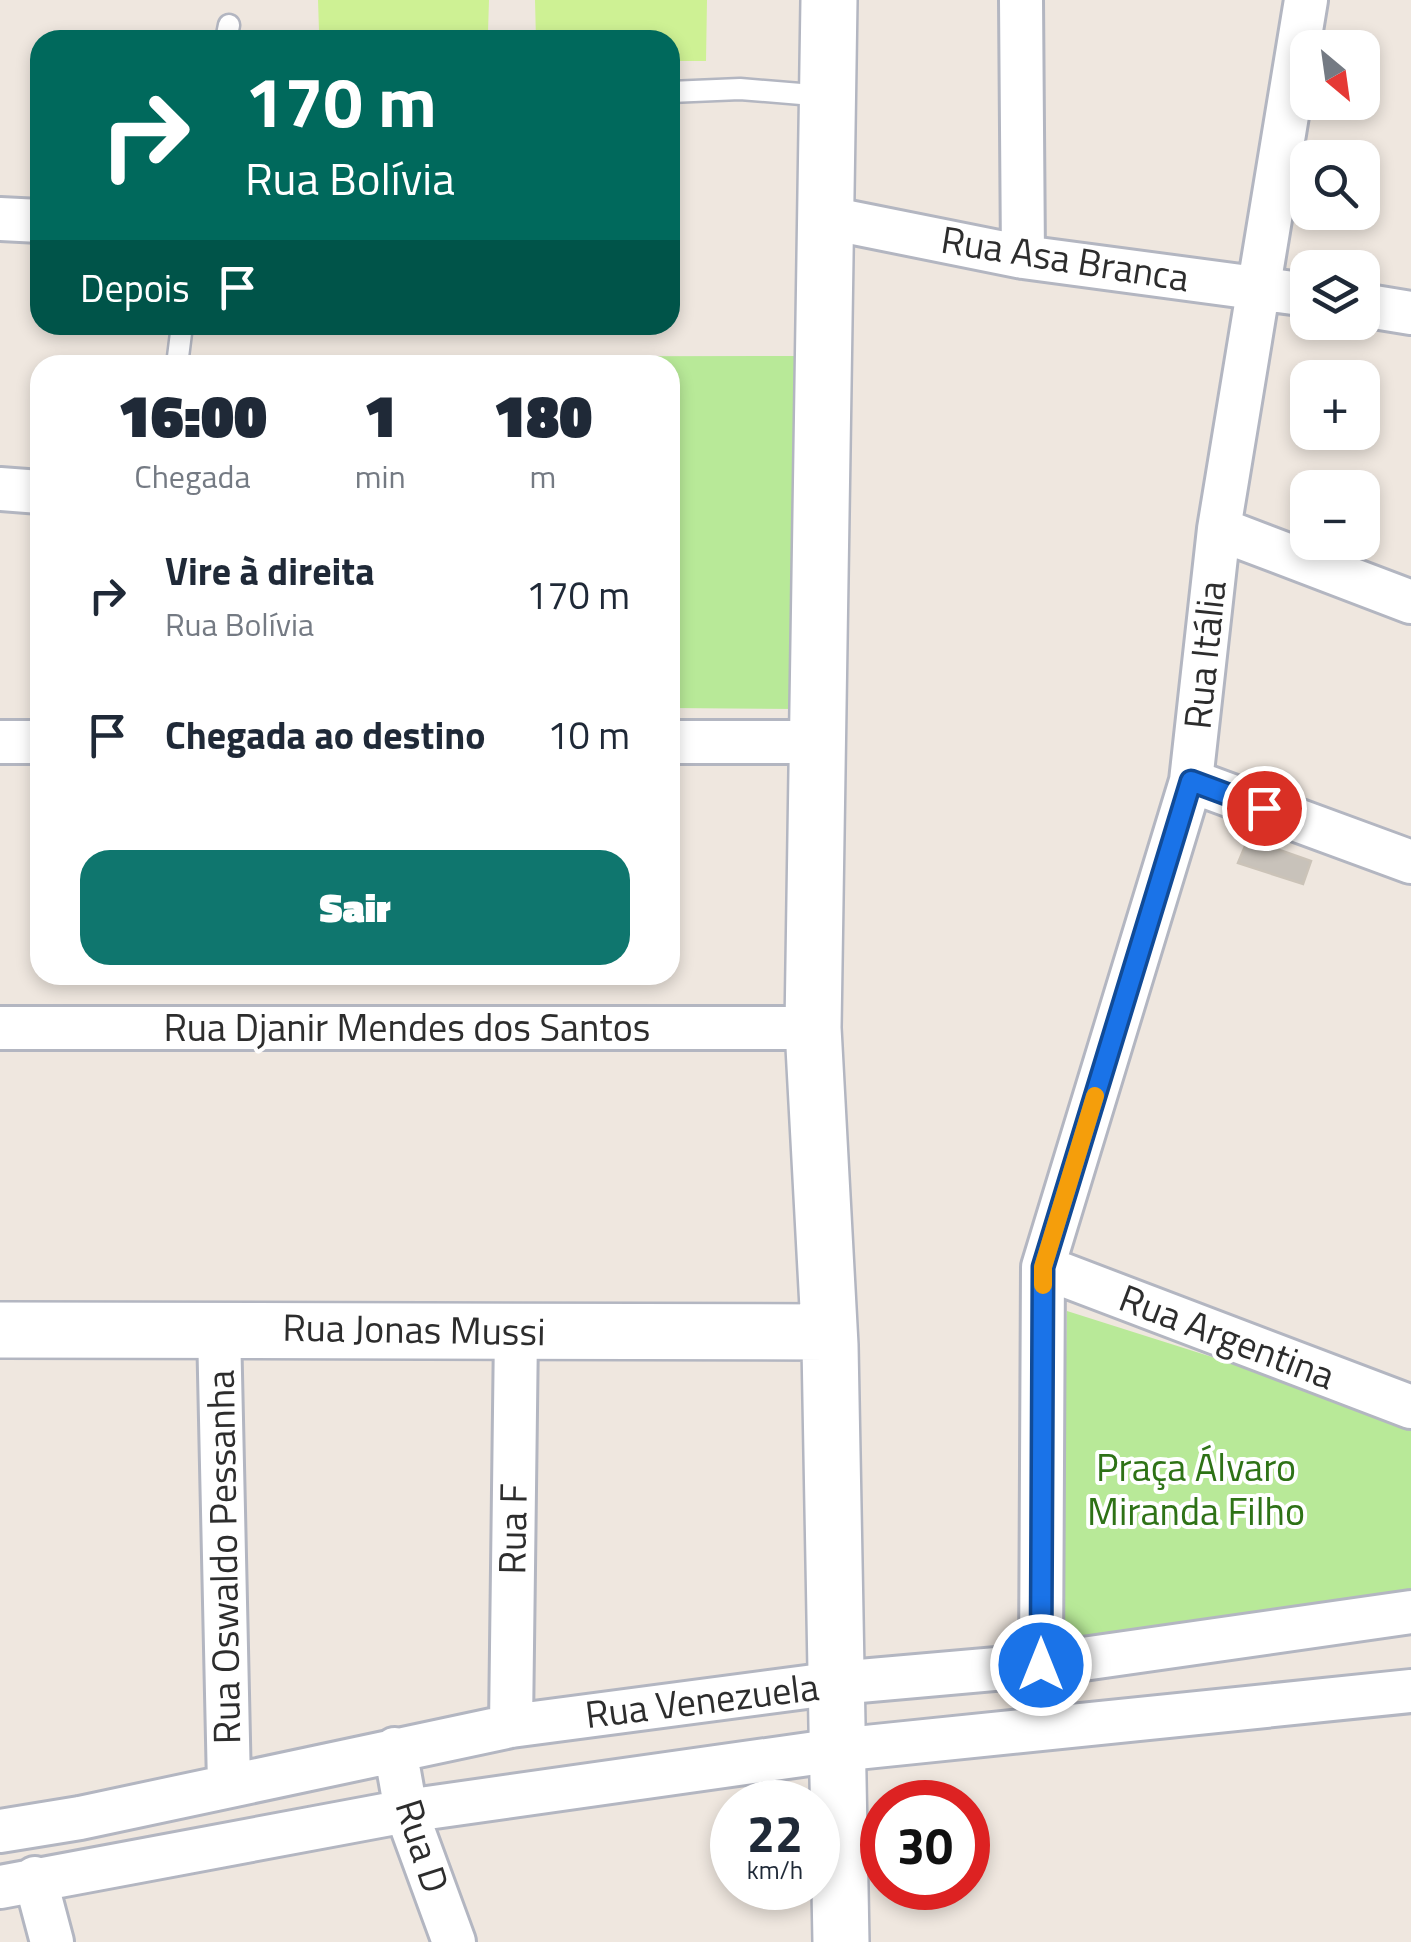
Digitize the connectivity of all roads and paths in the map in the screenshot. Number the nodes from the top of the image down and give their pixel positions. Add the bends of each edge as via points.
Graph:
1 (830, 0) edge
2 (1021, 0) edge
3 (1306, 0) edge
4 (680, 92) edge
5 (828, 96) junction
6 (824, 217) junction
7 (0, 219) edge
8 (30, 220) edge
9 (1023, 257) junction
10 (1258, 287) junction
11 (1290, 293) edge
12 (1380, 308) edge
13 (1411, 313) edge
14 (0, 489) edge
15 (30, 491) edge
16 (1219, 529) junction
17 (1411, 602) edge
18 (0, 742) edge
19 (30, 742) edge
20 (680, 742) edge
21 (820, 742) junction
22 (1191, 781) junction
23 (1411, 862) edge
24 (0, 1028) edge
25 (813, 1028) junction
26 (1043, 1267) junction
27 (218, 1328) junction
28 (0, 1330) edge
29 (516, 1332) junction
30 (828, 1332) junction
31 (1408, 1398) edge
32 (1411, 1612) edge
33 (1041, 1665) junction
34 (837, 1684) junction
35 (1411, 1691) edge
36 (510, 1726) junction
37 (395, 1749) junction
38 (837, 1750) junction
39 (229, 1785) junction
40 (406, 1811) junction
41 (0, 1831) edge
42 (18, 1883) edge
43 (52, 1942) edge
44 (454, 1942) edge
45 (841, 1942) edge

1 - 5 street
2 - 9 street
3 - 10 street, Rua Itália
4 - 5 lane
5 - 6 street
6 - 9 street, Rua Asa Branca
6 - 21 street
7 - 8 street
9 - 10 street, Rua Asa Branca
10 - 11 street, Rua Asa Branca
10 - 16 street, Rua Itália
12 - 13 street
14 - 15 street
16 - 17 street
16 - 22 street, Rua Itália
18 - 19 street
20 - 21 street
21 - 25 street
22 - 23 street
22 - 26 street, Rua Itália
24 - 25 street, Rua Djanir Mendes dos Santos
25 - 30 street
26 - 31 street, Rua Argentina
26 - 33 street, Rua Itália
27 - 28 street, Rua Jonas Mussi
27 - 29 street, Rua Jonas Mussi
27 - 39 street, Rua Oswaldo Pessanha
29 - 30 street, Rua Jonas Mussi
29 - 36 street, Rua F
30 - 34 street
32 - 33 street, Rua Venezuela
33 - 34 street, Rua Venezuela
34 - 36 street, Rua Venezuela
34 - 38 street
35 - 38 street, Rua Venezuela
36 - 37 street, Rua Venezuela
37 - 39 street, Rua Venezuela
37 - 40 street, Rua D
38 - 40 street, Rua Venezuela
38 - 45 street
39 - 41 street, Rua Venezuela
40 - 42 street, Rua Venezuela
40 - 44 street, Rua D
42 - 43 street

